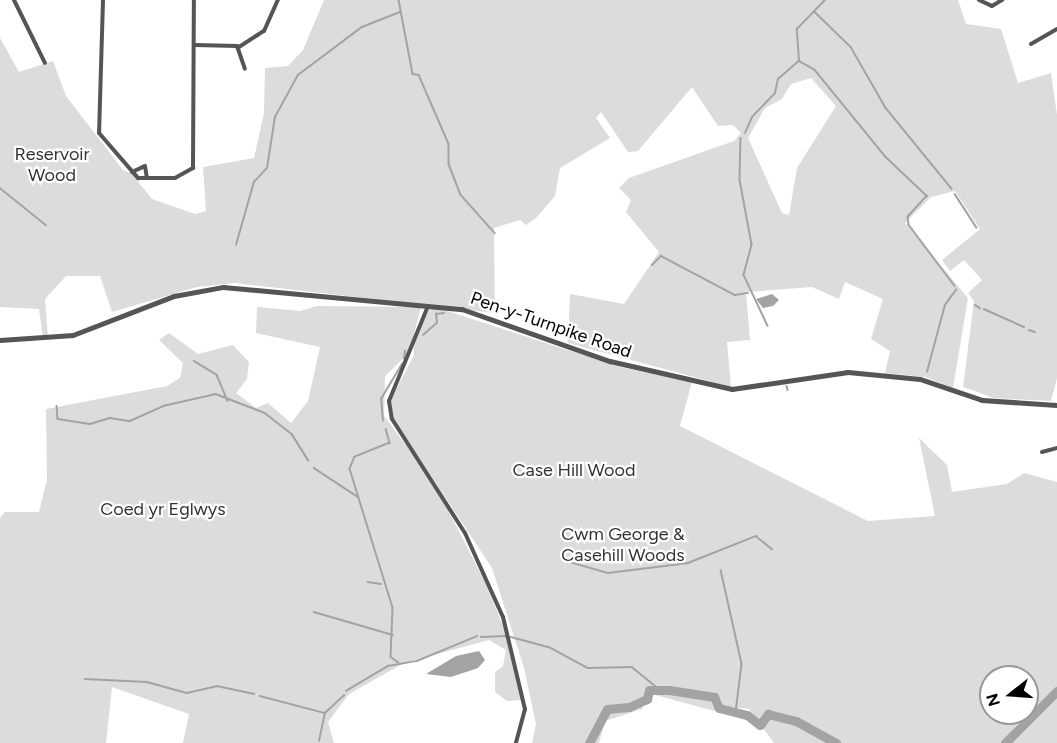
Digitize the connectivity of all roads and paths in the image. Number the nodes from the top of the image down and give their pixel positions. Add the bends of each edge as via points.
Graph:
1 (14, 0) edge
2 (104, 0) edge
3 (194, 0) edge
4 (278, 0) edge
5 (980, 0) edge
6 (1002, 0) edge
7 (1057, 29) edge
8 (1031, 44) dead end
9 (194, 45) junction
10 (239, 47) junction
11 (45, 63) dead end
12 (245, 69) dead end
13 (132, 171) junction
14 (147, 178) junction
15 (428, 305) junction
16 (0, 340) edge
17 (1057, 405) edge
18 (1057, 448) edge
19 (1042, 452) dead end
20 (516, 743) edge

1 - 11 street
2 - 13 street via 104,99 95,121 99,133
3 - 9 street
4 - 10 street via 264,31
5 - 6 street via 992,6
7 - 8 street
9 - 10 street
9 - 14 street via 193,168 175,178
10 - 12 street
13 - 14 street
13 - 14 street via 145,166
15 - 16 street, Pen-y-Turnpike Road via 223,287 174,296 73,335
15 - 17 street, Pen-y-Turnpike Road via 482,314 610,362 732,389 848,372 920,380 982,400
15 - 20 street via 389,401 392,419 465,533 508,632 525,709
18 - 19 street

